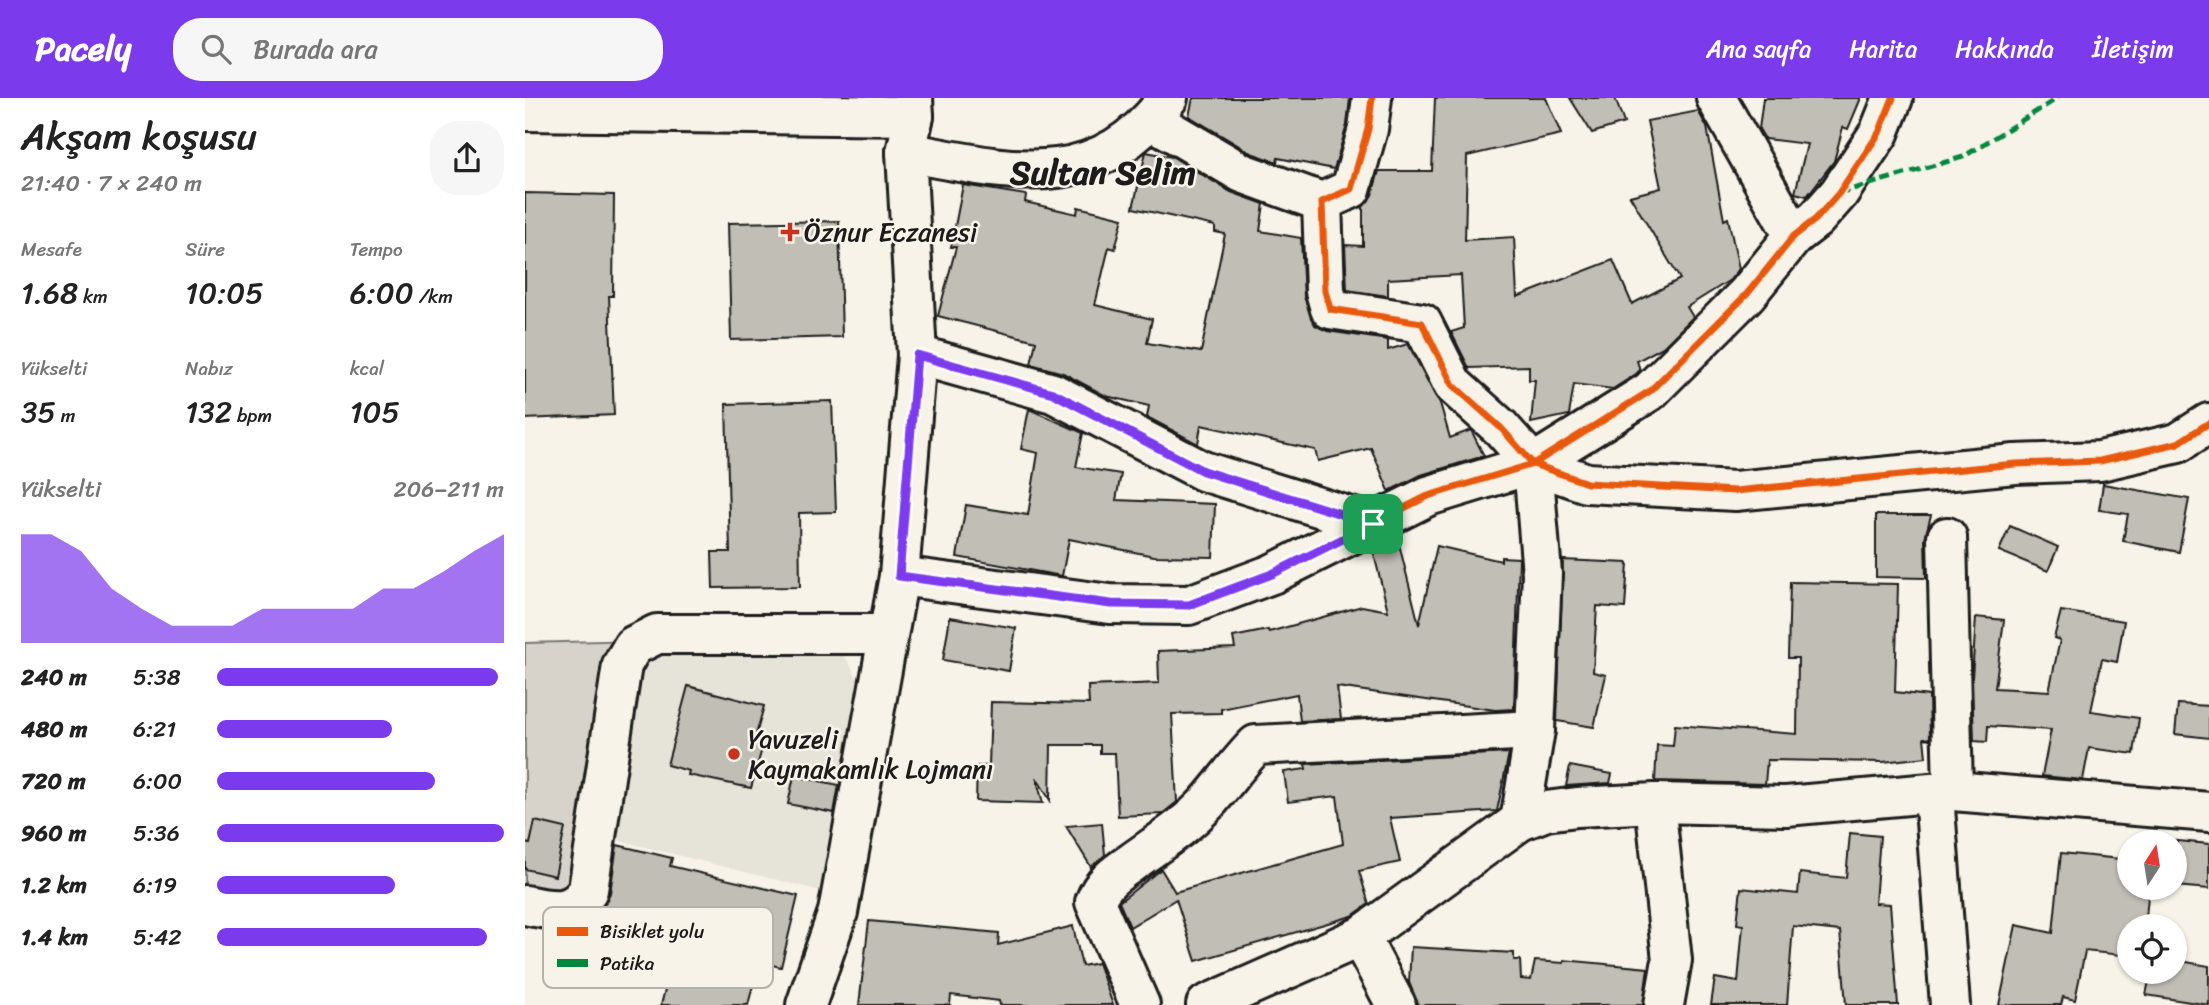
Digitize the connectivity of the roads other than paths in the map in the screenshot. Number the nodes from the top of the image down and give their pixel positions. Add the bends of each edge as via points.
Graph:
1 (1373, 98) edge
2 (1716, 98) edge
3 (1893, 98) edge
4 (1160, 109) edge
5 (525, 111) edge
6 (911, 122) edge
7 (1322, 202) junction
8 (1794, 236) junction
9 (917, 355) junction
10 (2209, 423) edge
11 (1533, 464) junction
12 (1373, 524) junction
13 (1947, 537) dead end
14 (899, 576) junction
15 (888, 634) junction
16 (1535, 730) junction
17 (1943, 793) junction
18 (1655, 803) junction
19 (2209, 812) edge
20 (1520, 821) junction
21 (525, 905) edge
22 (546, 907) edge
23 (570, 907) edge
24 (1360, 937) junction
25 (1217, 1003) edge
26 (806, 1005) edge
27 (1140, 1005) edge
28 (1396, 1005) edge
29 (1664, 1005) edge
30 (1950, 1005) edge

1 - 7 street via 1351,189
2 - 8 street
3 - 8 street via 1879,133 1839,193 1817,219
4 - 6 street via 1120,147 1080,165 1030,172
4 - 7 street via 1242,173
5 - 6 street
6 - 9 street
7 - 11 street via 1325,291 1330,309 1422,323 1453,385
8 - 11 street via 1747,294 1650,391
9 - 12 street via 1053,393 1203,471
9 - 14 street
10 - 11 street via 2178,443 2100,461 2015,464 1735,491 1587,483
11 - 12 street via 1428,496
11 - 16 street via 1542,574
12 - 14 street via 1272,574 1189,605 1111,604
13 - 17 street
14 - 15 street
15 - 23 street via 657,634 633,646 622,665 588,890
15 - 26 street via 838,912
16 - 20 street
16 - 27 street via 1256,745 1185,824 1100,889 1095,902
17 - 18 street via 1786,806
17 - 19 street
17 - 30 street
18 - 20 street via 1546,811
18 - 29 street via 1671,960
20 - 24 street
21 - 22 street
24 - 25 street
24 - 28 street

